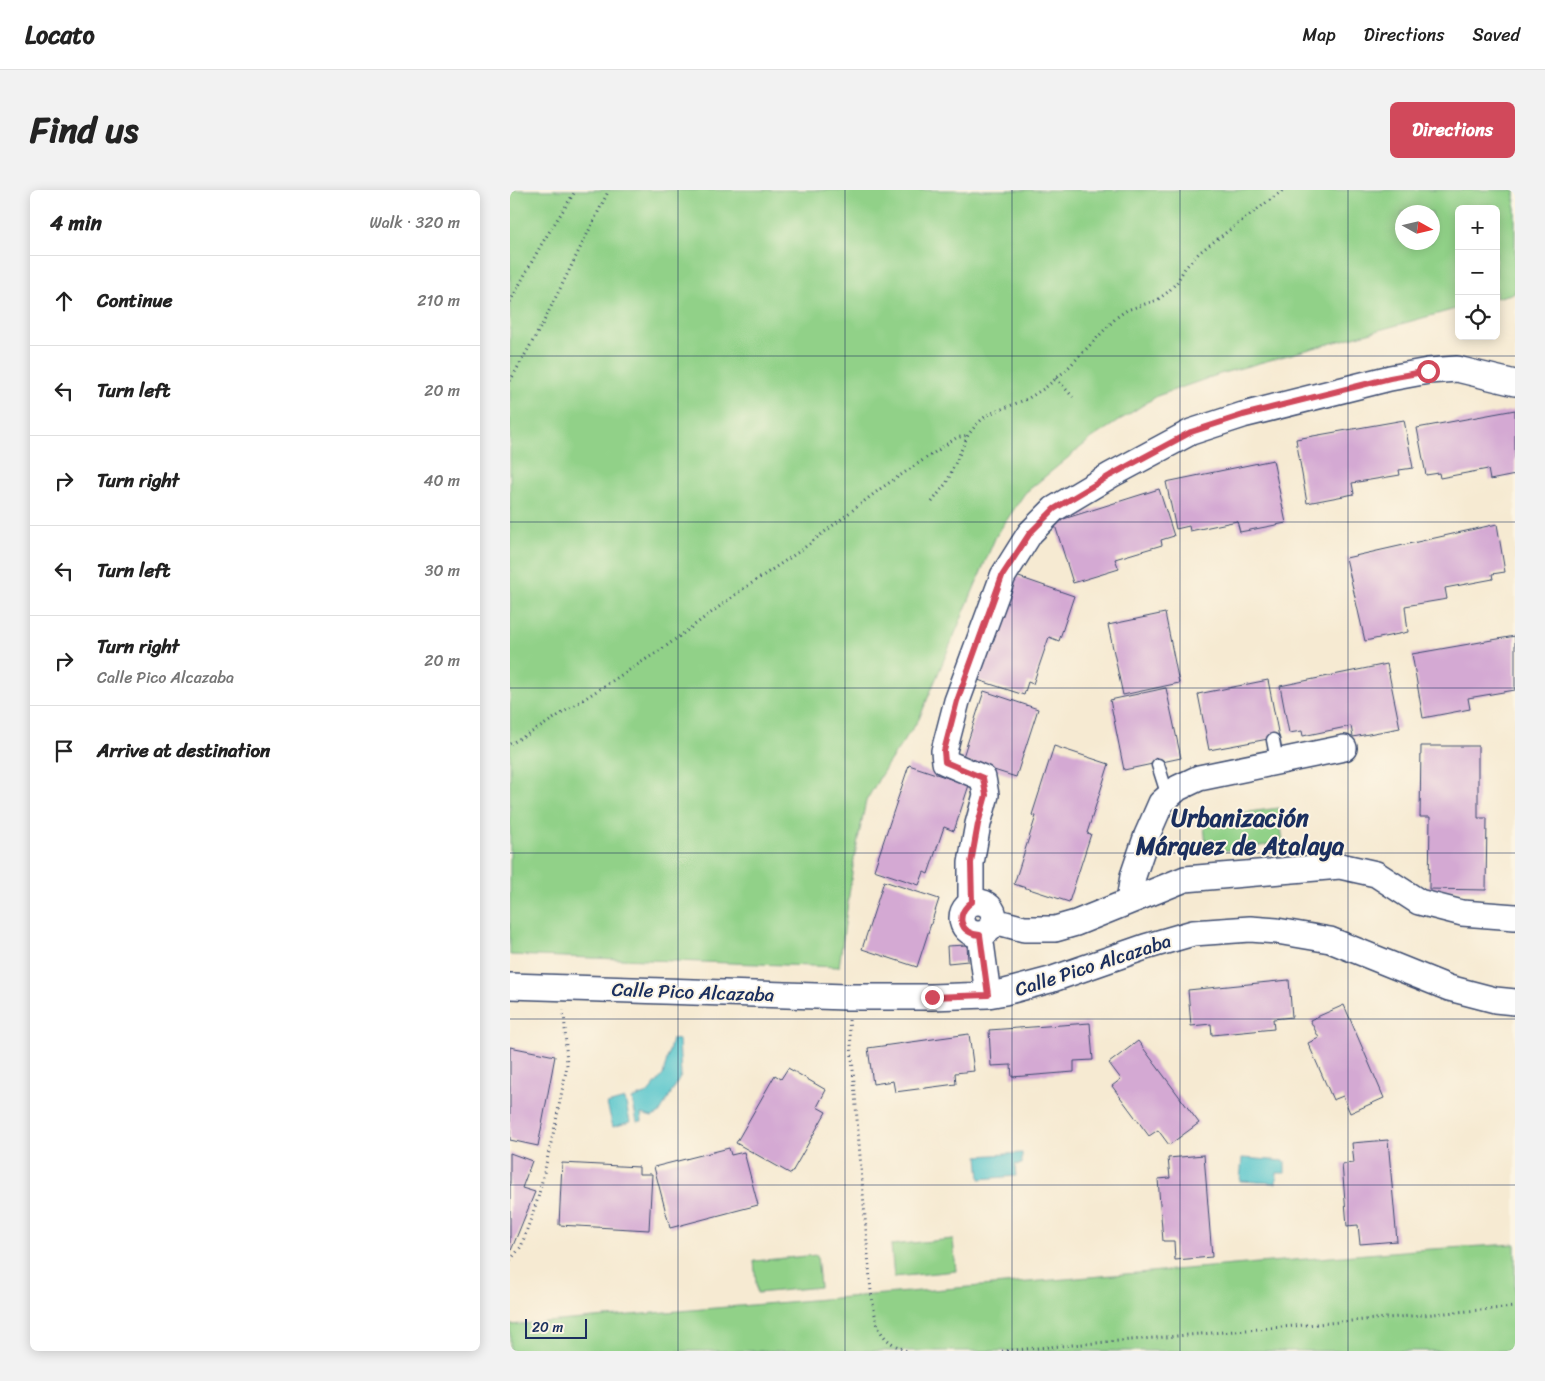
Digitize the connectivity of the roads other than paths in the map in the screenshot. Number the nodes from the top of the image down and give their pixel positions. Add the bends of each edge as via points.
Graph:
1 (1515, 383) edge
2 (1344, 748) dead end
3 (1158, 765) dead end
4 (1170, 795) junction
5 (1129, 901) junction
6 (1515, 917) edge
7 (987, 928) junction
8 (510, 986) edge
9 (988, 995) junction
10 (1515, 1002) edge

1 - 7 street via 1457,369 1428,371 1243,415 1191,432 1111,475 1054,509 1030,533 1002,576 957,701 944,751 945,762 983,778 986,795 971,863 972,902 961,916 966,930 976,935
2 - 4 street via 1276,750 1199,778
3 - 4 lane
4 - 5 street via 1161,803 1147,834 1133,876
5 - 6 street via 1185,879 1340,866 1376,874 1419,902 1462,913
5 - 7 street via 1055,929
7 - 9 street
8 - 9 street, Calle Pico Alcazaba via 849,997
9 - 10 street, Calle Pico Alcazaba via 1050,980 1193,934 1250,929 1277,930 1330,940 1449,988

